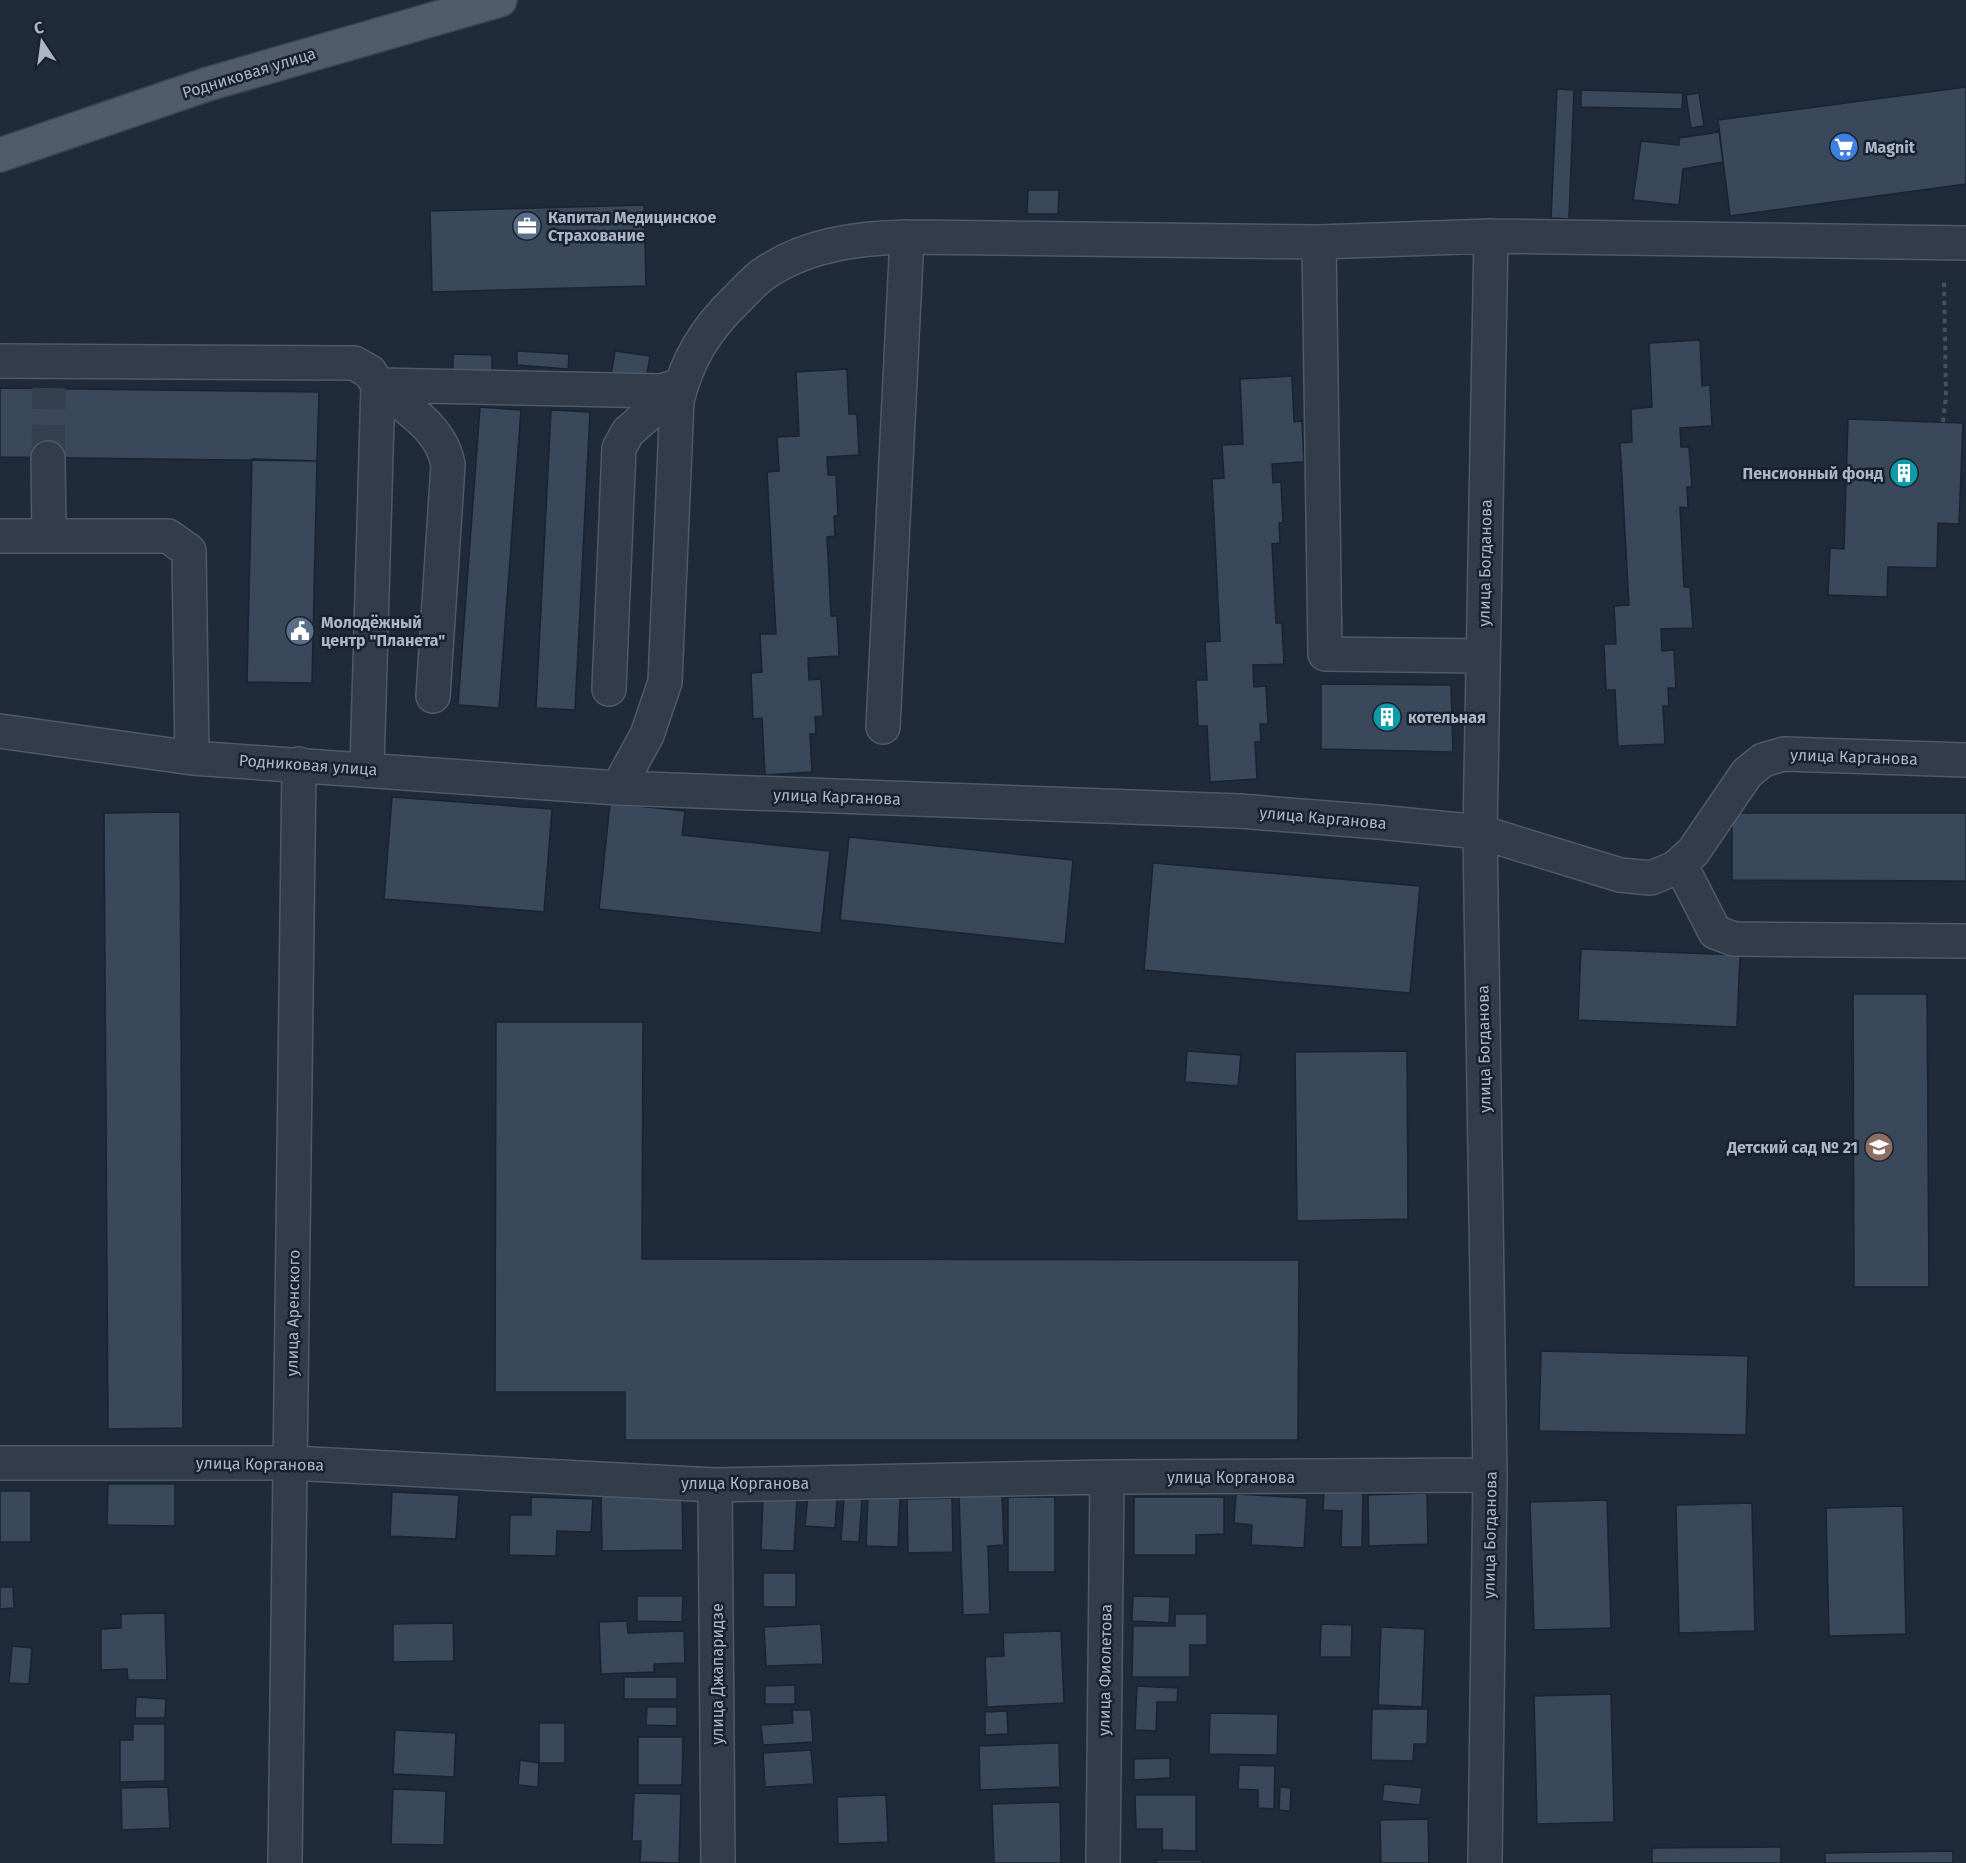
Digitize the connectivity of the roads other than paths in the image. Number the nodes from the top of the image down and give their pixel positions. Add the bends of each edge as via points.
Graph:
1 (500, 0) edge
2 (0, 155) edge
3 (1491, 236) junction
4 (907, 237) junction
5 (1319, 242) junction
6 (1955, 242) edge
7 (0, 361) edge
8 (378, 385) junction
9 (681, 385) junction
10 (48, 458) tunnel mouth
11 (0, 536) edge
12 (49, 536) junction
13 (1483, 656) junction
14 (609, 689) dead end
15 (433, 696) dead end
16 (883, 727) dead end
17 (0, 731) edge
18 (192, 758) junction
19 (1966, 760) edge
20 (299, 764) junction
21 (367, 769) junction
22 (618, 788) junction
23 (1480, 832) junction
24 (1680, 864) junction
25 (1966, 941) edge
26 (0, 1463) edge
27 (291, 1463) junction
28 (1491, 1476) junction
29 (1107, 1477) junction
30 (715, 1485) junction
31 (285, 1863) edge
32 (718, 1863) edge
33 (1103, 1863) edge
34 (1485, 1863) edge

1 - 2 main road, Родниковая улица via 208,84
3 - 5 street
3 - 6 street
3 - 13 street, улица Богданова
4 - 5 street
4 - 9 street via 863,238 829,246 793,257 762,275 699,342
4 - 16 street
5 - 13 street via 1325,654
7 - 8 street via 49,375 354,363 370,372
8 - 9 street via 663,391
8 - 15 street via 432,430 446,449
8 - 21 street
9 - 14 street via 628,432 619,448
9 - 22 street via 676,401 665,682 646,735
10 - 12 street
11 - 12 street
12 - 18 street via 168,536 189,551
13 - 23 street, улица Богданова
17 - 18 street, Родниковая улица
18 - 20 street, Родниковая улица
19 - 24 street, улица Карганова via 1784,754 1762,760 1747,773 1694,852
20 - 21 street, Родниковая улица
20 - 27 street, улица Аренского
21 - 22 street, Родниковая улица
22 - 23 street, улица Карганова via 1239,811
23 - 24 street, улица Карганова via 1620,875 1651,878
23 - 28 street, улица Богданова
24 - 25 street via 1715,932 1734,939
26 - 27 street, улица Корганова
27 - 30 street, улица Корганова
27 - 31 street, улица Аренского
28 - 29 street, улица Корганова
28 - 34 street, улица Богданова
29 - 30 street, улица Корганова
29 - 33 street, улица Фиолетова
30 - 32 street, улица Джапаридзе

